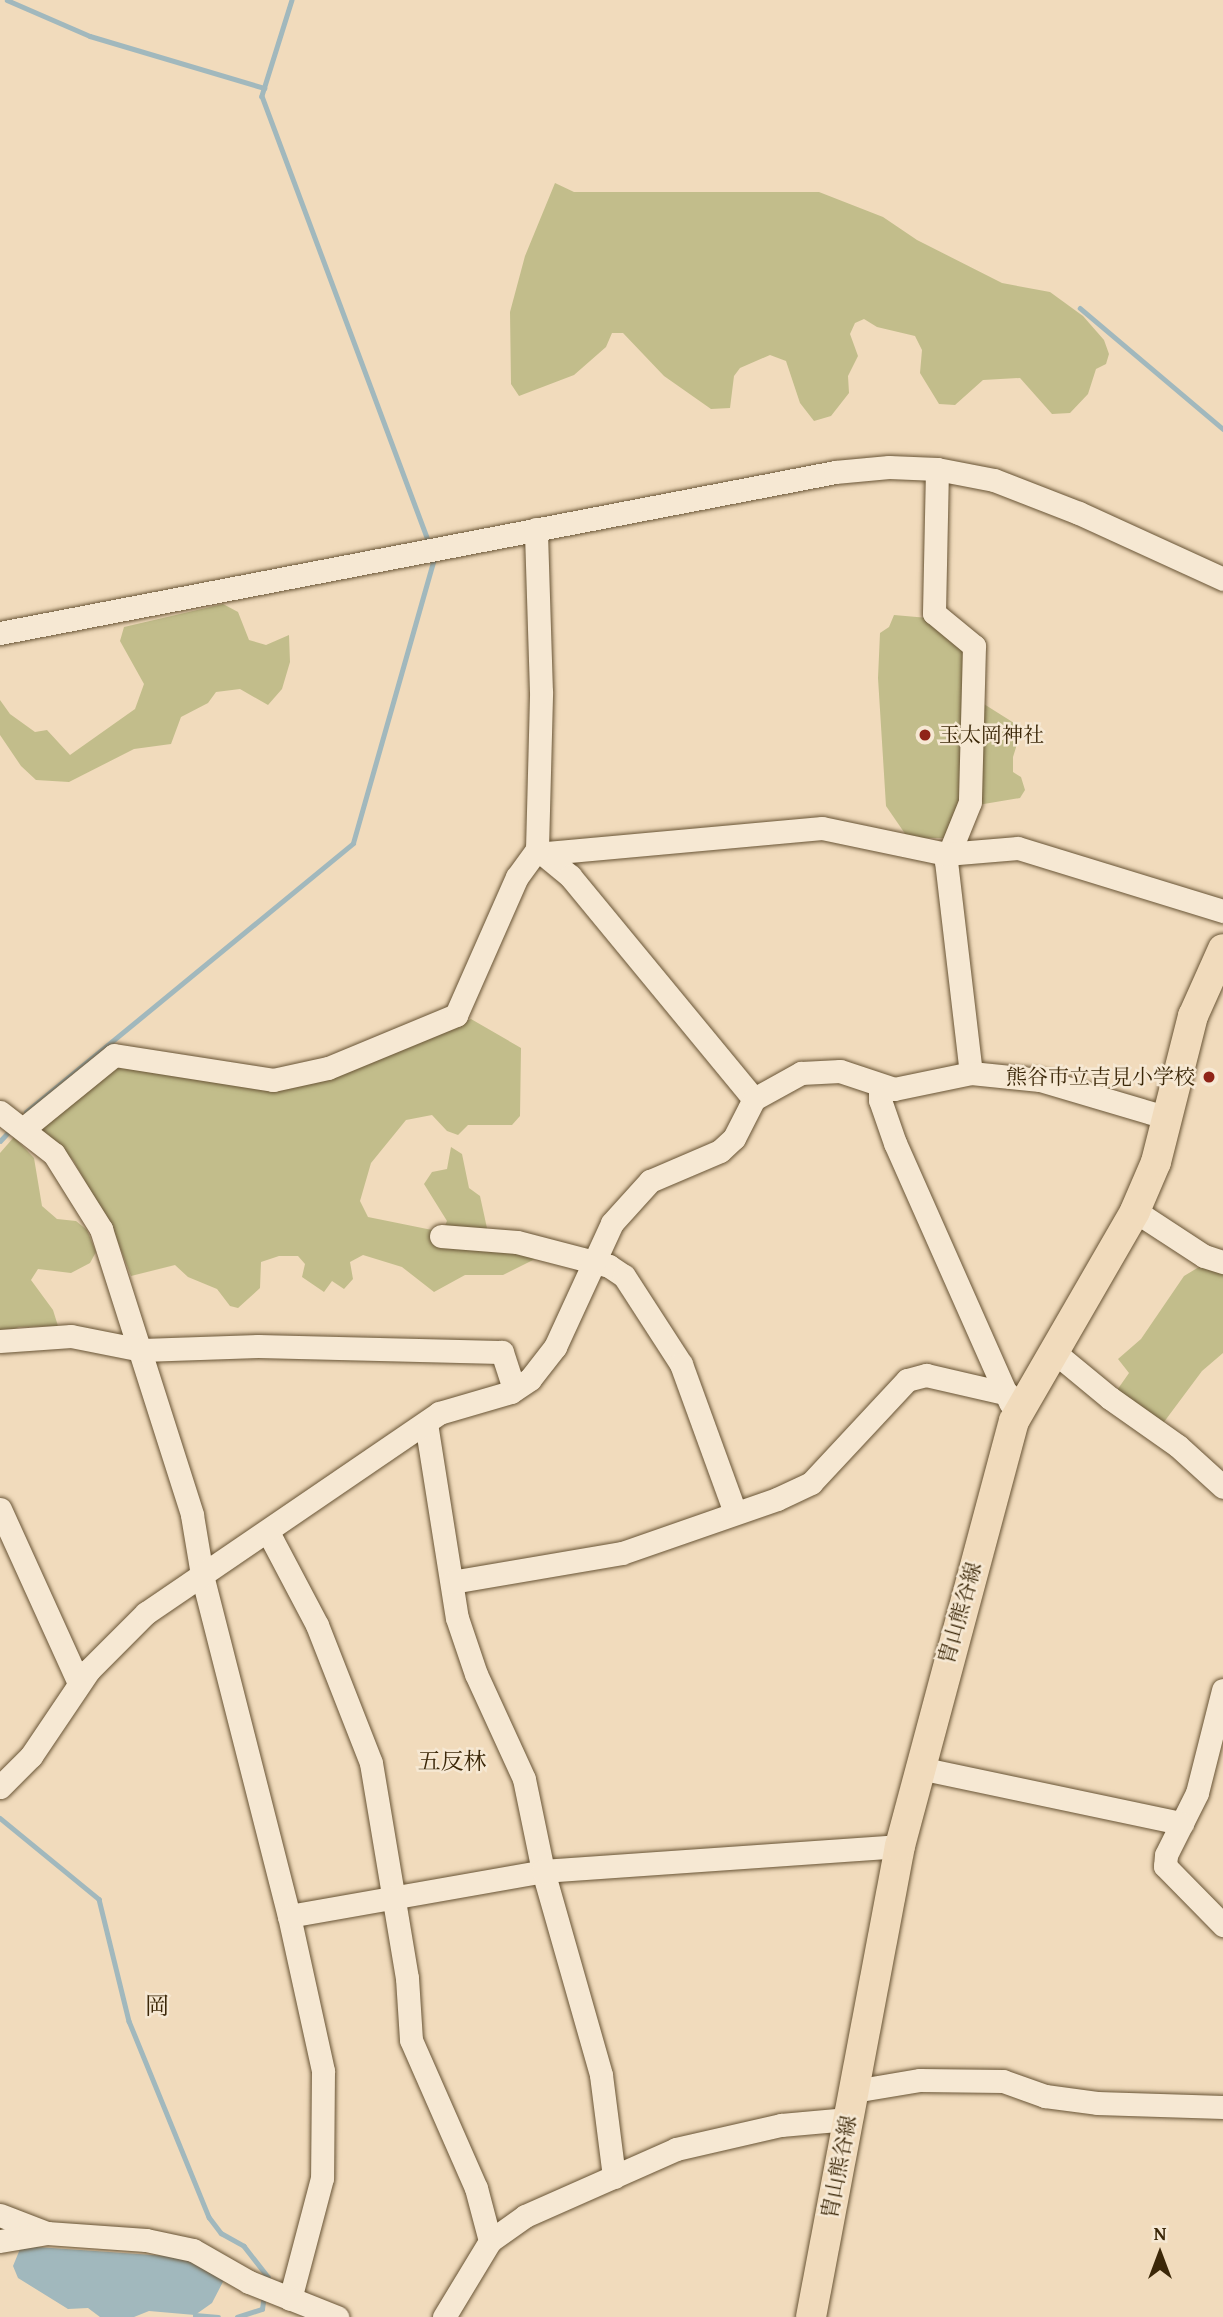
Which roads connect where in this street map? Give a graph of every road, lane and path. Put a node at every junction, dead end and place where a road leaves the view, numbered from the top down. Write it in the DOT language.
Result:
graph roads {
  1 [pos="937,469"];
  2 [pos="536,529"];
  3 [pos="1223,579"];
  4 [pos="0,633"];
  5 [pos="542,851"];
  6 [pos="946,854"];
  7 [pos="1223,911"];
  8 [pos="1223,949"];
  9 [pos="971,1073"];
  10 [pos="880,1087"];
  11 [pos="754,1099"];
  12 [pos="0,1112"];
  13 [pos="1168,1118"];
  14 [pos="23,1129"];
  15 [pos="1135,1211"];
  16 [pos="441,1236"];
  17 [pos="594,1262"];
  18 [pos="1223,1262"];
  19 [pos="0,1341"];
  20 [pos="142,1350"];
  21 [pos="1053,1351"];
  22 [pos="514,1390"];
  23 [pos="1011,1408"];
  24 [pos="426,1423"];
  25 [pos="1223,1487"];
  26 [pos="0,1510"];
  27 [pos="734,1510"];
  28 [pos="268,1532"];
  29 [pos="202,1575"];
  30 [pos="452,1581"];
  31 [pos="79,1683"];
  32 [pos="1223,1690"];
  33 [pos="920,1768"];
  34 [pos="0,1787"];
  35 [pos="1182,1822"];
  36 [pos="900,1846"];
  37 [pos="543,1871"];
  38 [pos="391,1897"];
  39 [pos="289,1916"];
  40 [pos="1220,1917"];
  41 [pos="851,2105"];
  42 [pos="1223,2107"];
  43 [pos="614,2178"];
  44 [pos="0,2214"];
  45 [pos="47,2233"];
  46 [pos="0,2241"];
  47 [pos="490,2241"];
  48 [pos="290,2299"];
  49 [pos="337,2317"];
  50 [pos="444,2317"];
  51 [pos="811,2317"];
  1 -- 2 [label="street"];
  1 -- 3 [label="street"];
  1 -- 6 [label="street"];
  2 -- 4 [label="street"];
  2 -- 5 [label="street"];
  5 -- 6 [label="street"];
  5 -- 11 [label="street"];
  5 -- 14 [label="street"];
  6 -- 7 [label="street"];
  6 -- 9 [label="street"];
  8 -- 13 [label="main road, 胄山熊谷線"];
  9 -- 10 [label="street"];
  9 -- 13 [label="street"];
  10 -- 11 [label="street"];
  10 -- 23 [label="street"];
  11 -- 17 [label="street"];
  12 -- 14 [label="street"];
  13 -- 15 [label="main road, 胄山熊谷線"];
  14 -- 20 [label="street"];
  15 -- 18 [label="street"];
  15 -- 21 [label="main road, 胄山熊谷線"];
  16 -- 17 [label="street"];
  17 -- 22 [label="street"];
  17 -- 27 [label="street"];
  19 -- 20 [label="street"];
  20 -- 22 [label="street"];
  20 -- 29 [label="street"];
  21 -- 23 [label="main road, 胄山熊谷線"];
  21 -- 25 [label="street"];
  22 -- 24 [label="street"];
  23 -- 27 [label="street"];
  23 -- 33 [label="main road, 胄山熊谷線"];
  24 -- 28 [label="street"];
  24 -- 30 [label="street"];
  26 -- 31 [label="street"];
  27 -- 30 [label="street"];
  28 -- 29 [label="street"];
  28 -- 38 [label="street"];
  29 -- 31 [label="street"];
  29 -- 39 [label="street"];
  30 -- 37 [label="street"];
  31 -- 34 [label="street"];
  32 -- 35 [label="street"];
  33 -- 35 [label="street"];
  33 -- 36 [label="main road, 胄山熊谷線"];
  35 -- 40 [label="street"];
  36 -- 37 [label="street"];
  36 -- 41 [label="main road, 胄山熊谷線"];
  37 -- 38 [label="street"];
  37 -- 43 [label="street"];
  38 -- 39 [label="street"];
  38 -- 47 [label="street"];
  39 -- 48 [label="street"];
  41 -- 42 [label="street"];
  41 -- 43 [label="street"];
  41 -- 51 [label="main road, 胄山熊谷線"];
  43 -- 47 [label="street"];
  44 -- 45 [label="street"];
  45 -- 46 [label="street"];
  45 -- 48 [label="street"];
  47 -- 50 [label="street"];
  48 -- 49 [label="street"];
}
